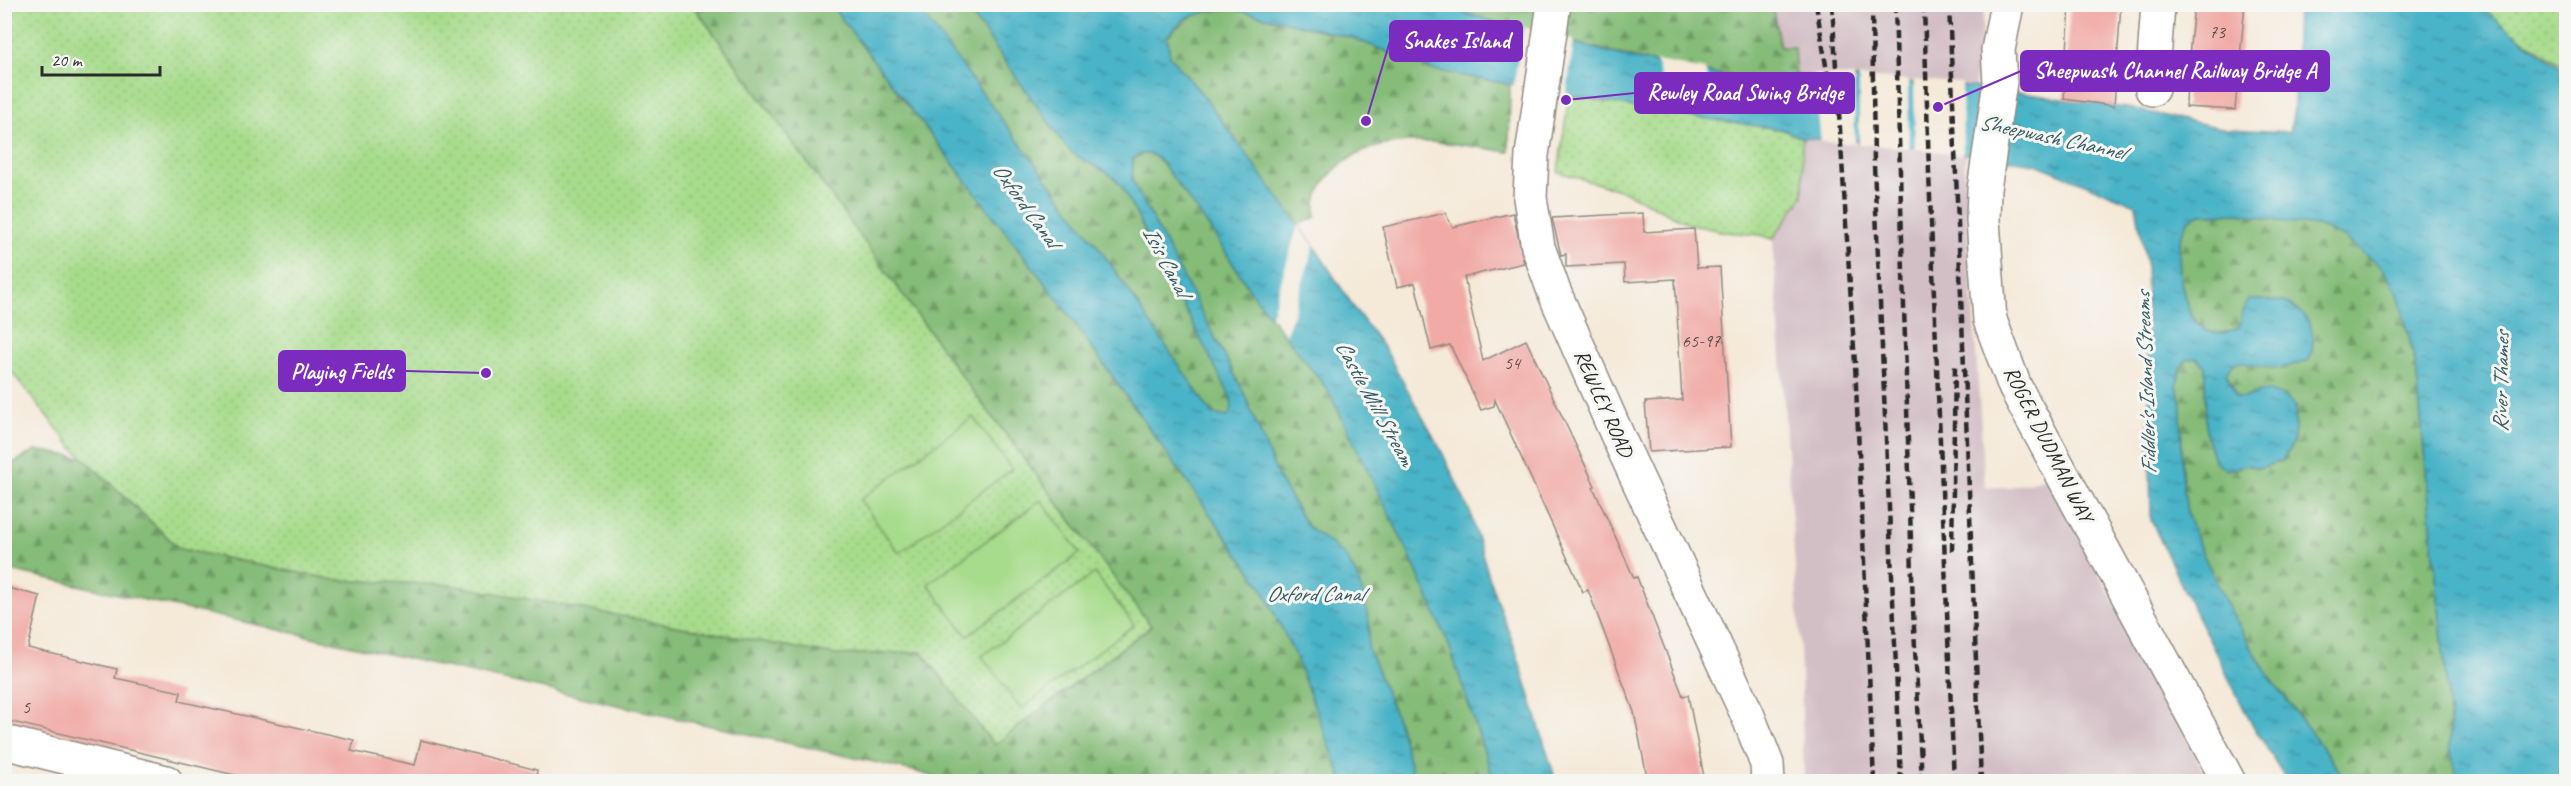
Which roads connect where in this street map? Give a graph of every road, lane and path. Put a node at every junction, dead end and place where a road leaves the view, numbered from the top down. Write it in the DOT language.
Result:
graph roads {
  1 [pos="1554,4"];
  2 [pos="2007,4"];
  3 [pos="2158,4"];
  4 [pos="2152,89"];
  5 [pos="4,742"];
  6 [pos="166,782"];
  7 [pos="1768,782"];
  8 [pos="2229,782"];
  1 -- 7 [label="street, REWLEY ROAD"];
  2 -- 8 [label="street, ROGER DUDMAN WAY"];
  3 -- 4 [label="street"];
  5 -- 6 [label="street"];
}
